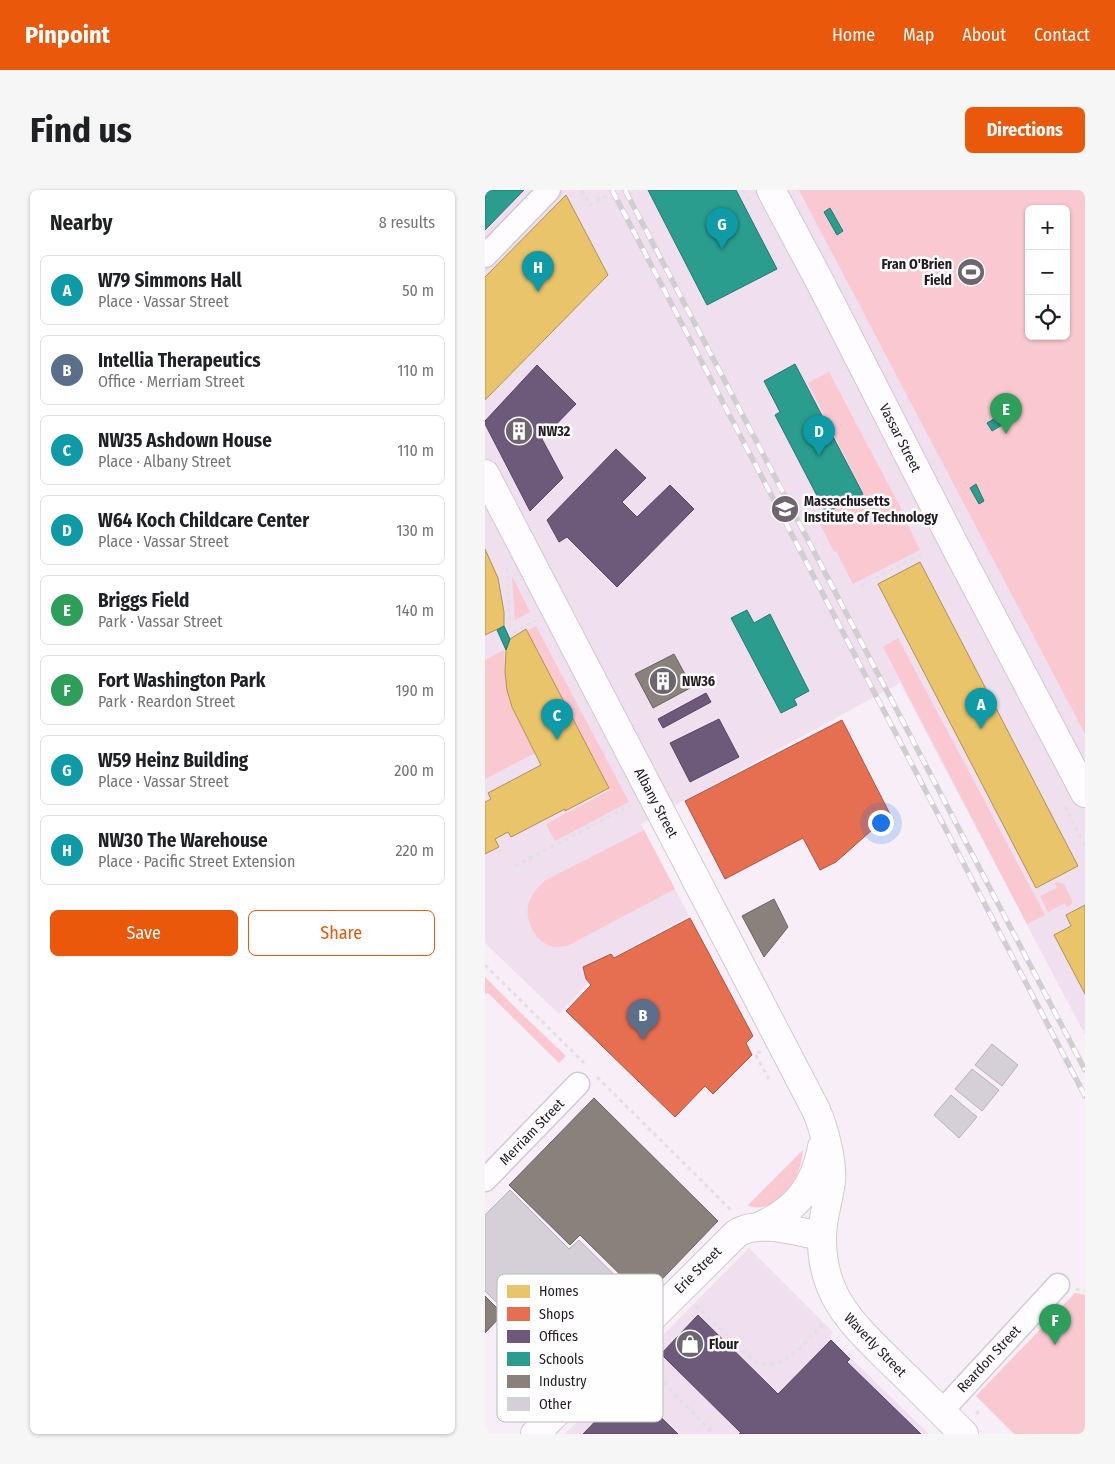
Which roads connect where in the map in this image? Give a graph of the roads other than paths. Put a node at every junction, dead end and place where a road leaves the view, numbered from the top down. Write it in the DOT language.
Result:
graph roads {
  1 [pos="549,190"];
  2 [pos="771,190"];
  3 [pos="485,256"];
  4 [pos="485,474"];
  5 [pos="1085,793"];
  6 [pos="578,1084"];
  7 [pos="823,1133"];
  8 [pos="485,1180"];
  9 [pos="753,1227"];
  10 [pos="822,1236"];
  11 [pos="1057,1285"];
  12 [pos="663,1306"];
  13 [pos="941,1412"];
  14 [pos="547,1422"];
  15 [pos="535,1434"];
  16 [pos="964,1434"];
  1 -- 3 [label="street"];
  2 -- 5 [label="main road, Vassar Street"];
  4 -- 7 [label="main road, Albany Street"];
  6 -- 8 [label="street, Merriam Street"];
  7 -- 9 [label="main road, Albany Street"];
  7 -- 10 [label="main road, Albany Street"];
  9 -- 10 [label="main road"];
  9 -- 12 [label="main road, Erie Street"];
  10 -- 13 [label="main road, Waverly Street"];
  11 -- 13 [label="street, Reardon Street"];
  13 -- 16 [label="main road, Waverly Street"];
  14 -- 15 [label="main road, Erie Street"];
}
